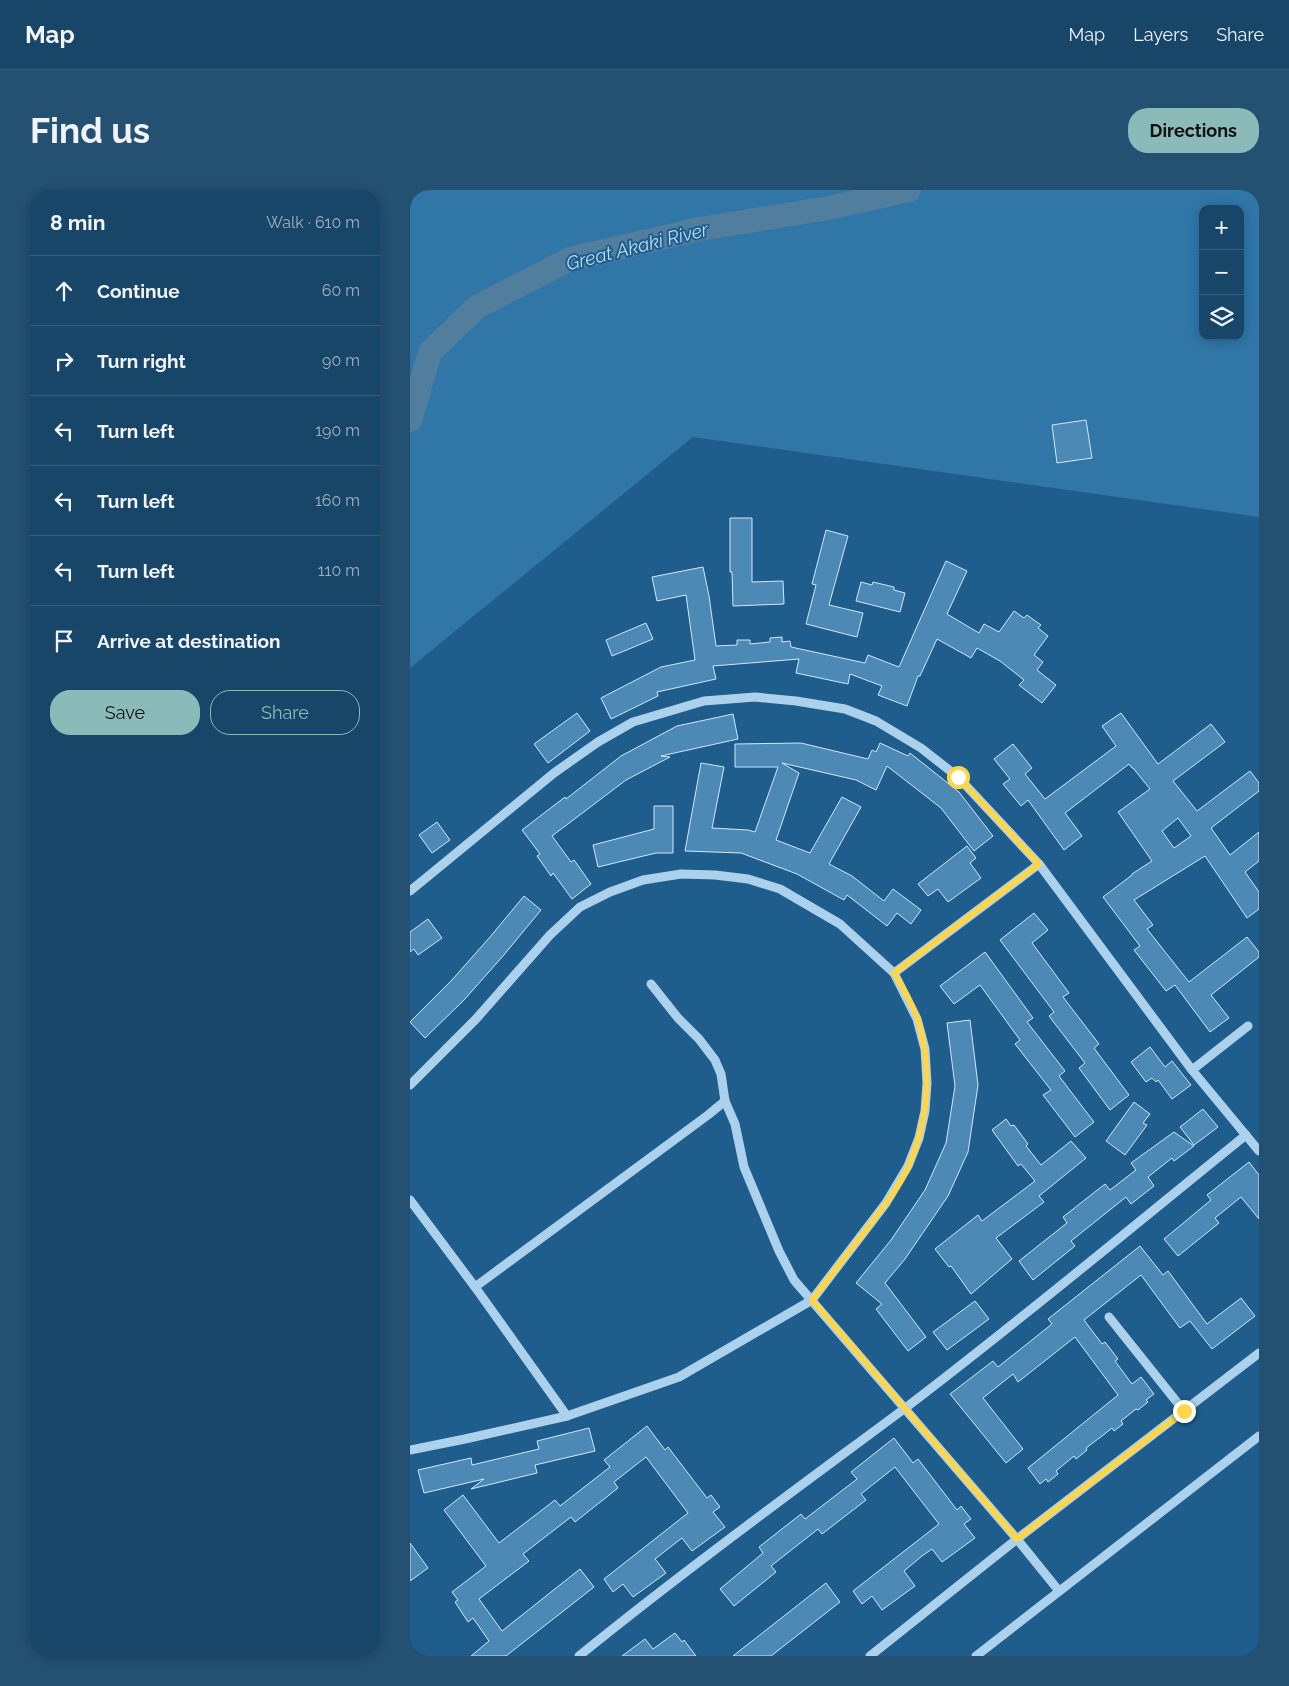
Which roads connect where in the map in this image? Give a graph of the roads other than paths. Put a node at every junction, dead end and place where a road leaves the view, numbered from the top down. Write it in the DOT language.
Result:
graph roads {
  1 [pos="1039,864"];
  2 [pos="410,891"];
  3 [pos="894,973"];
  4 [pos="651,984"];
  5 [pos="1248,1026"];
  6 [pos="1192,1070"];
  7 [pos="410,1086"];
  8 [pos="725,1100"];
  9 [pos="1246,1135"];
  10 [pos="1259,1151"];
  11 [pos="410,1200"];
  12 [pos="475,1287"];
  13 [pos="812,1300"];
  14 [pos="1109,1317"];
  15 [pos="1259,1353"];
  16 [pos="905,1408"];
  17 [pos="1184,1411"];
  18 [pos="567,1416"];
  19 [pos="1259,1436"];
  20 [pos="410,1450"];
  21 [pos="1017,1539"];
  22 [pos="1059,1591"];
  23 [pos="579,1656"];
  24 [pos="870,1656"];
  25 [pos="976,1656"];
  1 -- 2 [label="street"];
  1 -- 3 [label="street"];
  1 -- 6 [label="street"];
  3 -- 7 [label="street"];
  3 -- 13 [label="street"];
  4 -- 8 [label="street"];
  5 -- 6 [label="street"];
  6 -- 9 [label="street"];
  8 -- 12 [label="street"];
  8 -- 13 [label="street"];
  9 -- 10 [label="street"];
  9 -- 16 [label="street"];
  11 -- 12 [label="street"];
  12 -- 18 [label="street"];
  13 -- 16 [label="street"];
  13 -- 18 [label="street"];
  14 -- 17 [label="street"];
  15 -- 17 [label="street"];
  16 -- 21 [label="street"];
  16 -- 23 [label="street"];
  17 -- 21 [label="street"];
  18 -- 20 [label="street"];
  19 -- 22 [label="street"];
  21 -- 22 [label="street"];
  21 -- 24 [label="street"];
  22 -- 25 [label="street"];
}
